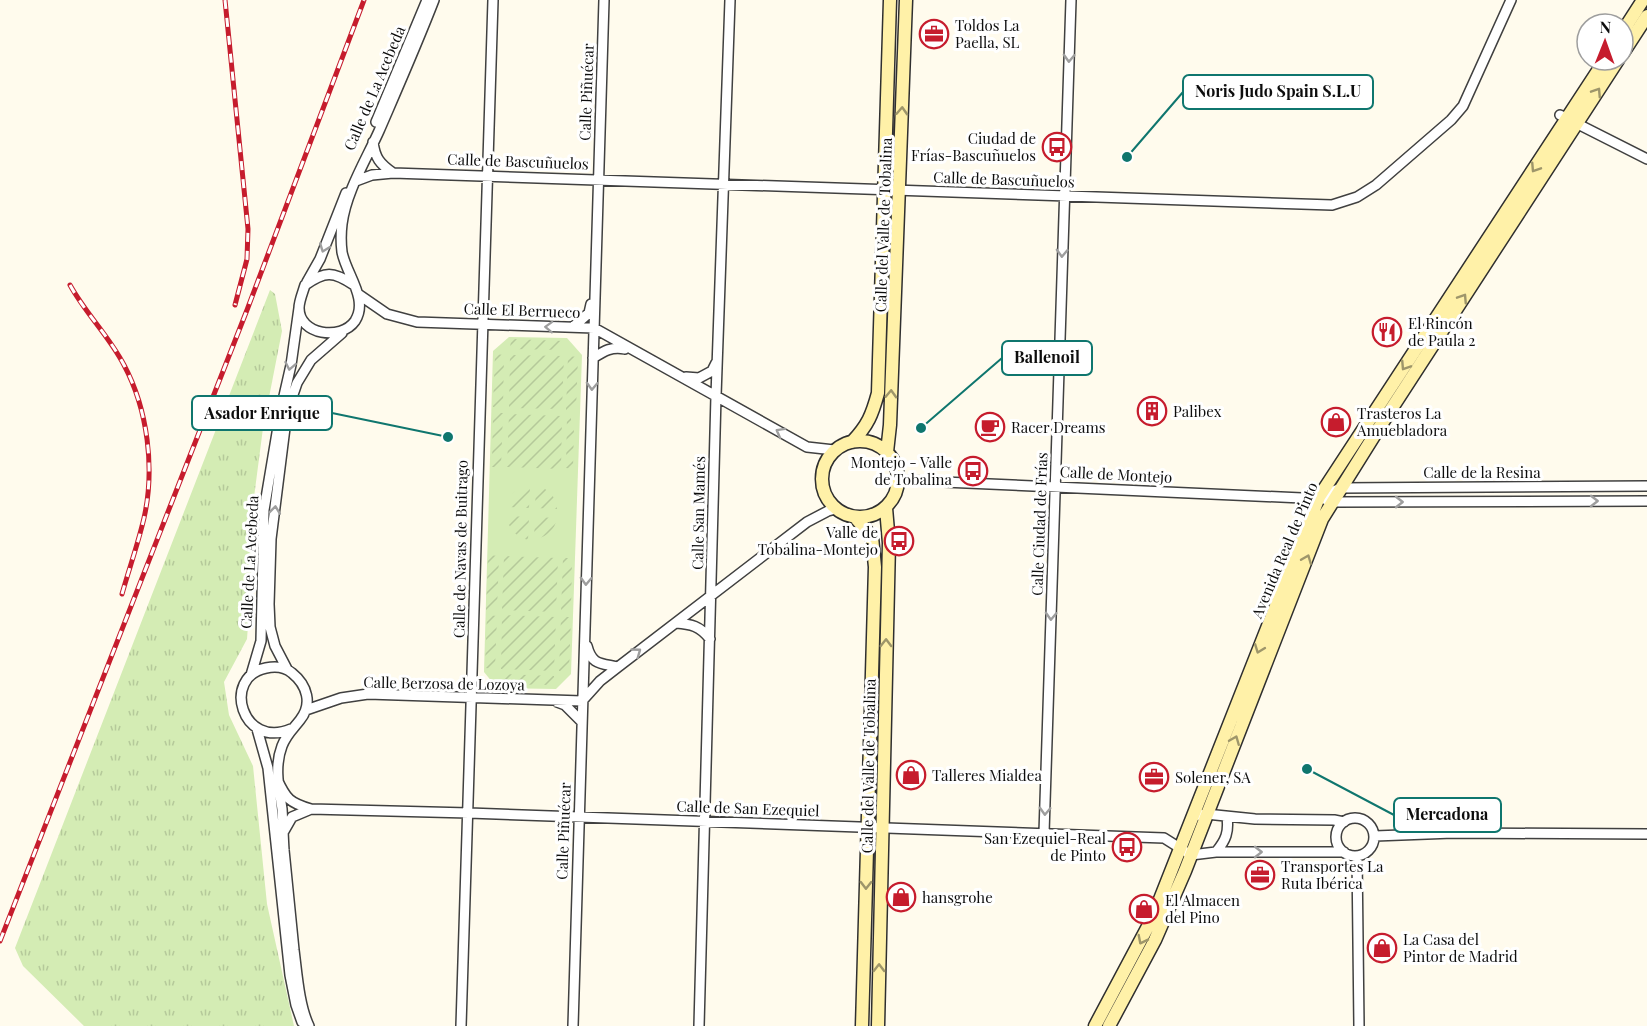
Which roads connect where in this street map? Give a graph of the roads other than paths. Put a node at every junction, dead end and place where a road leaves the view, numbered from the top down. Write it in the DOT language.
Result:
graph roads {
  1 [pos="427,0"];
  2 [pos="434,0"];
  3 [pos="493,0"];
  4 [pos="604,0"];
  5 [pos="730,0"];
  6 [pos="890,0"];
  7 [pos="906,0"];
  8 [pos="1071,0"];
  9 [pos="1511,0"];
  10 [pos="1647,16"];
  11 [pos="1635,34"];
  12 [pos="1597,72"];
  13 [pos="1608,72"];
  14 [pos="1568,119"];
  15 [pos="373,142"];
  16 [pos="1647,159"];
  17 [pos="393,172"];
  18 [pos="486,175"];
  19 [pos="599,179"];
  20 [pos="356,181"];
  21 [pos="724,184"];
  22 [pos="884,189"];
  23 [pos="899,191"];
  24 [pos="1064,196"];
  25 [pos="305,285"];
  26 [pos="356,290"];
  27 [pos="594,293"];
  28 [pos="299,308"];
  29 [pos="482,324"];
  30 [pos="573,327"];
  31 [pos="594,328"];
  32 [pos="344,330"];
  33 [pos="634,351"];
  34 [pos="593,358"];
  35 [pos="718,358"];
  36 [pos="680,376"];
  37 [pos="716,396"];
  38 [pos="852,442"];
  39 [pos="834,450"];
  40 [pos="887,452"];
  41 [pos="898,480"];
  42 [pos="1055,486"];
  43 [pos="1647,486"];
  44 [pos="1341,488"];
  45 [pos="1319,497"];
  46 [pos="1647,501"];
  47 [pos="1332,502"];
  48 [pos="886,508"];
  49 [pos="836,509"];
  50 [pos="855,517"];
  51 [pos="711,596"];
  52 [pos="676,623"];
  53 [pos="584,638"];
  54 [pos="710,639"];
  55 [pos="618,666"];
  56 [pos="287,669"];
  57 [pos="251,675"];
  58 [pos="471,698"];
  59 [pos="549,700"];
  60 [pos="582,700"];
  61 [pos="306,710"];
  62 [pos="581,722"];
  63 [pos="258,729"];
  64 [pos="291,729"];
  65 [pos="277,779"];
  66 [pos="311,809"];
  67 [pos="469,813"];
  68 [pos="1200,815"];
  69 [pos="579,817"];
  70 [pos="1227,817"];
  71 [pos="706,821"];
  72 [pos="1344,822"];
  73 [pos="867,826"];
  74 [pos="881,827"];
  75 [pos="284,832"];
  76 [pos="1044,833"];
  77 [pos="1647,834"];
  78 [pos="1375,836"];
  79 [pos="1186,851"];
  80 [pos="1216,852"];
  81 [pos="1344,852"];
  82 [pos="1357,856"];
  83 [pos="303,1026"];
  84 [pos="309,1026"];
  85 [pos="461,1026"];
  86 [pos="573,1026"];
  87 [pos="699,1026"];
  88 [pos="862,1026"];
  89 [pos="878,1026"];
  90 [pos="1095,1026"];
  91 [pos="1109,1026"];
  92 [pos="1359,1026"];
  1 -- 25 [label="street, Calle de La Acebeda, one-way"];
  2 -- 15 [label="street, Calle de La Acebeda"];
  3 -- 18 [label="street, Calle de Navas de Buitrago"];
  4 -- 19 [label="street, Calle Piñuécar"];
  5 -- 21 [label="street, Calle San Mamés"];
  6 -- 22 [label="main road, Calle del Valle de Tobalina"];
  23 -- 7 [label="main road, Calle del Valle de Tobalina, one-way"];
  8 -- 24 [label="street, Calle Ciudad de Frías, one-way"];
  9 -- 24 [label="street, Calle de Bascuñuelos"];
  10 -- 11 [label="main road"];
  12 -- 14 [label="main road, Avenida Real de Pinto"];
  14 -- 13 [label="main road, Avenida Real de Pinto, one-way"];
  14 -- 16 [label="street"];
  44 -- 14 [label="main road, Avenida Real de Pinto, one-way"];
  14 -- 45 [label="main road, Avenida Real de Pinto, one-way"];
  15 -- 17 [label="street"];
  15 -- 20 [label="street, Calle de La Acebeda"];
  17 -- 18 [label="street, Calle de Bascuñuelos"];
  17 -- 20 [label="street, Calle de Bascuñuelos"];
  18 -- 19 [label="street, Calle de Bascuñuelos"];
  18 -- 29 [label="street, Calle de Navas de Buitrago"];
  19 -- 21 [label="street, Calle de Bascuñuelos"];
  19 -- 27 [label="street, Calle Piñuécar"];
  20 -- 26 [label="street, Calle de La Acebeda"];
  21 -- 22 [label="street, Calle de Bascuñuelos"];
  21 -- 35 [label="street, Calle San Mamés"];
  22 -- 23 [label="street, Calle de Bascuñuelos"];
  22 -- 38 [label="main road, Calle del Valle de Tobalina"];
  23 -- 24 [label="street, Calle de Bascuñuelos"];
  40 -- 23 [label="main road, Calle del Valle de Tobalina, one-way"];
  24 -- 42 [label="street, Calle Ciudad de Frías, one-way"];
  25 -- 26 [label="street"];
  25 -- 28 [label="street"];
  26 -- 29 [label="street, Calle El Berrueco"];
  26 -- 32 [label="street"];
  27 -- 30 [label="street, Calle Piñuécar"];
  27 -- 31 [label="street, Calle Piñuécar"];
  28 -- 32 [label="street"];
  28 -- 57 [label="street, Calle de La Acebeda, one-way"];
  30 -- 29 [label="street, Calle El Berrueco, one-way"];
  29 -- 58 [label="street, Calle de Navas de Buitrago"];
  30 -- 31 [label="street, Calle El Berrueco"];
  31 -- 33 [label="street, Calle El Berrueco"];
  31 -- 34 [label="street, Calle Piñuécar"];
  56 -- 32 [label="street, Calle de La Acebeda, one-way"];
  33 -- 34 [label="street"];
  33 -- 36 [label="street, Calle El Berrueco"];
  34 -- 53 [label="street, Calle Piñuécar, one-way"];
  35 -- 36 [label="street"];
  35 -- 37 [label="street, Calle San Mamés"];
  36 -- 37 [label="street, Calle El Berrueco"];
  39 -- 37 [label="street, Calle El Berrueco, one-way"];
  37 -- 51 [label="street, Calle San Mamés"];
  38 -- 39 [label="main road"];
  38 -- 40 [label="main road"];
  39 -- 49 [label="main road"];
  40 -- 41 [label="main road"];
  41 -- 42 [label="street, Calle de Montejo"];
  41 -- 48 [label="main road"];
  42 -- 45 [label="street, Calle de Montejo"];
  42 -- 76 [label="street, Calle Ciudad de Frías, one-way"];
  43 -- 44 [label="street, Calle de la Resina"];
  44 -- 45 [label="street, Calle de la Resina"];
  44 -- 47 [label="main road, Avenida Real de Pinto"];
  45 -- 47 [label="street, Calle de Montejo"];
  45 -- 68 [label="main road, Avenida Real de Pinto, one-way"];
  47 -- 46 [label="street, Calle de la Resina, one-way"];
  68 -- 47 [label="main road, Avenida Real de Pinto, one-way"];
  48 -- 50 [label="main road"];
  74 -- 48 [label="main road, Calle del Valle de Tobalina, one-way"];
  49 -- 50 [label="main road"];
  49 -- 51 [label="street"];
  50 -- 73 [label="main road, Calle del Valle de Tobalina"];
  51 -- 52 [label="street"];
  51 -- 54 [label="street, Calle San Mamés"];
  52 -- 54 [label="street"];
  55 -- 52 [label="street, one-way"];
  53 -- 55 [label="street"];
  53 -- 60 [label="street, Calle Piñuécar"];
  54 -- 71 [label="street, Calle San Mamés"];
  55 -- 60 [label="street"];
  56 -- 57 [label="street"];
  56 -- 61 [label="street"];
  57 -- 63 [label="street"];
  58 -- 59 [label="street, Calle Berzosa de Lozoya"];
  58 -- 61 [label="street, Calle Berzosa de Lozoya"];
  58 -- 67 [label="street, Calle de Navas de Buitrago"];
  59 -- 60 [label="street, Calle Berzosa de Lozoya"];
  59 -- 62 [label="street, Calle Berzosa de Lozoya"];
  60 -- 62 [label="street, Calle Piñuécar"];
  61 -- 64 [label="street"];
  62 -- 69 [label="street, Calle Piñuécar"];
  63 -- 64 [label="street"];
  63 -- 83 [label="street"];
  64 -- 65 [label="street"];
  65 -- 66 [label="street, Calle de San Ezequiel"];
  65 -- 75 [label="street"];
  66 -- 67 [label="street, Calle de San Ezequiel"];
  66 -- 75 [label="street"];
  67 -- 69 [label="street, Calle de San Ezequiel"];
  67 -- 85 [label="street, Calle de Navas de Buitrago"];
  68 -- 70 [label="street"];
  68 -- 79 [label="main road, Avenida Real de Pinto"];
  69 -- 71 [label="street, Calle de San Ezequiel"];
  69 -- 86 [label="street, Calle Piñuécar"];
  70 -- 72 [label="street"];
  70 -- 80 [label="street"];
  71 -- 73 [label="street, Calle de San Ezequiel"];
  71 -- 87 [label="street, Calle San Mamés"];
  72 -- 78 [label="street"];
  72 -- 81 [label="street"];
  73 -- 74 [label="street, Calle de San Ezequiel"];
  73 -- 88 [label="main road, Calle del Valle de Tobalina, one-way"];
  74 -- 76 [label="street, Calle de San Ezequiel"];
  89 -- 74 [label="main road, Calle del Valle de Tobalina, one-way"];
  75 -- 84 [label="street"];
  76 -- 79 [label="street, Calle de San Ezequiel"];
  77 -- 78 [label="street"];
  78 -- 82 [label="street"];
  79 -- 80 [label="street"];
  79 -- 90 [label="main road, Avenida Real de Pinto, one-way"];
  79 -- 91 [label="main road, Avenida Real de Pinto"];
  80 -- 81 [label="street, one-way"];
  81 -- 82 [label="street"];
  82 -- 92 [label="street"];
}
